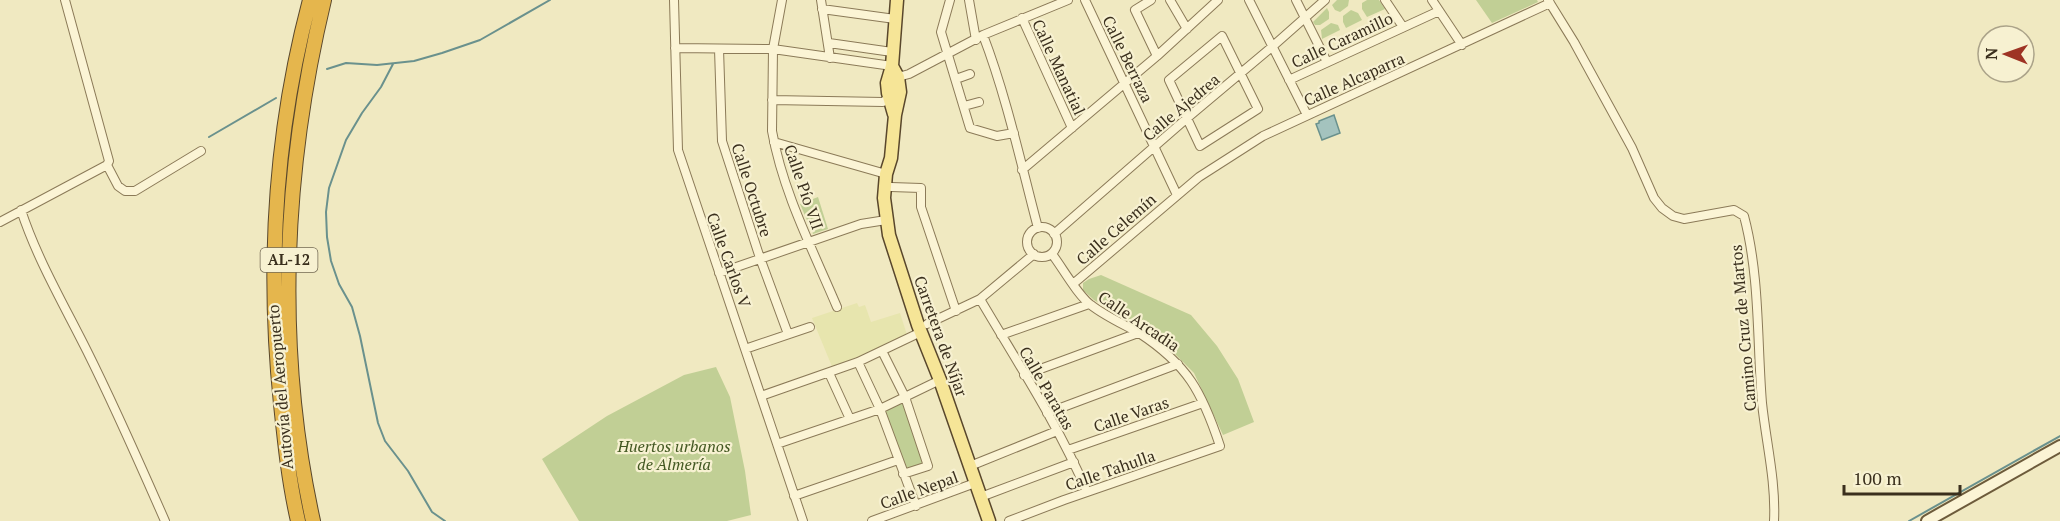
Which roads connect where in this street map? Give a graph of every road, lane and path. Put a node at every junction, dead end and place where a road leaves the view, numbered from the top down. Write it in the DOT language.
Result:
graph roads {
  1 [pos="310,0"];
  2 [pos="324,0"];
  3 [pos="674,0"];
  4 [pos="782,0"];
  5 [pos="821,0"];
  6 [pos="897,0"];
  7 [pos="950,0"];
  8 [pos="969,0"];
  9 [pos="1068,0"];
  10 [pos="1085,0"];
  11 [pos="1151,0"];
  12 [pos="1170,0"];
  13 [pos="1218,0"];
  14 [pos="1249,0"];
  15 [pos="1296,0"];
  16 [pos="1324,0"];
  17 [pos="1385,0"];
  18 [pos="1432,0"];
  19 [pos="68,1"];
  20 [pos="1549,2"];
  21 [pos="822,9"];
  22 [pos="1439,11"];
  23 [pos="1022,18"];
  24 [pos="1305,18"];
  25 [pos="895,19"];
  26 [pos="1403,27"];
  27 [pos="1187,29"];
  28 [pos="979,38"];
  29 [pos="829,43"];
  30 [pos="1462,45"];
  31 [pos="1273,46"];
  32 [pos="675,48"];
  33 [pos="719,49"];
  34 [pos="773,49"];
  35 [pos="892,52"];
  36 [pos="948,54"];
  37 [pos="1157,56"];
  38 [pos="830,58"];
  39 [pos="1327,62"];
  40 [pos="1241,73"];
  41 [pos="894,74"];
  42 [pos="970,74"];
  43 [pos="956,78"];
  44 [pos="1289,80"];
  45 [pos="1125,83"];
  46 [pos="893,98"];
  47 [pos="772,100"];
  48 [pos="979,102"];
  49 [pos="964,106"];
  50 [pos="1307,115"];
  51 [pos="1186,119"];
  52 [pos="1072,128"];
  53 [pos="1014,133"];
  54 [pos="774,142"];
  55 [pos="1155,146"];
  56 [pos="201,151"];
  57 [pos="891,158"];
  58 [pos="106,165"];
  59 [pos="1022,170"];
  60 [pos="886,174"];
  61 [pos="891,187"];
  62 [pos="1177,195"];
  63 [pos="21,210"];
  64 [pos="886,220"];
  65 [pos="0,222"];
  66 [pos="1038,228"];
  67 [pos="1054,234"];
  68 [pos="809,241"];
  69 [pos="1034,254"];
  70 [pos="1052,254"];
  71 [pos="760,258"];
  72 [pos="719,273"];
  73 [pos="1073,284"];
  74 [pos="980,299"];
  75 [pos="1089,304"];
  76 [pos="837,307"];
  77 [pos="956,311"];
  78 [pos="810,327"];
  79 [pos="924,328"];
  80 [pos="1138,333"];
  81 [pos="788,334"];
  82 [pos="1001,335"];
  83 [pos="745,349"];
  84 [pos="882,351"];
  85 [pos="858,362"];
  86 [pos="1178,364"];
  87 [pos="829,373"];
  88 [pos="1024,375"];
  89 [pos="940,380"];
  90 [pos="760,396"];
  91 [pos="904,397"];
  92 [pos="1203,403"];
  93 [pos="880,409"];
  94 [pos="1047,414"];
  95 [pos="850,419"];
  96 [pos="1058,431"];
  97 [pos="777,444"];
  98 [pos="1220,446"];
  99 [pos="2060,446"];
  100 [pos="1068,450"];
  101 [pos="898,460"];
  102 [pos="1074,462"];
  103 [pos="975,464"];
  104 [pos="903,474"];
  105 [pos="975,483"];
  106 [pos="1087,492"];
  107 [pos="986,495"];
  108 [pos="794,496"];
  109 [pos="916,506"];
  110 [pos="886,519"];
  111 [pos="165,521"];
  112 [pos="298,521"];
  113 [pos="313,521"];
  114 [pos="803,521"];
  115 [pos="872,521"];
  116 [pos="990,521"];
  117 [pos="1009,521"];
  118 [pos="1774,521"];
  119 [pos="1927,521"];
  1 -- 112 [label="highway, Autovía del Aeropuerto / AL-12"];
  2 -- 113 [label="highway, Autovía del Aeropuerto / AL-12"];
  3 -- 32 [label="street, Calle Carlos V"];
  4 -- 34 [label="street, Calle Pío VII"];
  5 -- 21 [label="street"];
  6 -- 25 [label="main road"];
  7 -- 36 [label="street"];
  8 -- 28 [label="street"];
  9 -- 23 [label="street"];
  10 -- 45 [label="street, Calle Berraza"];
  11 -- 37 [label="street"];
  12 -- 27 [label="street"];
  13 -- 27 [label="street"];
  14 -- 31 [label="street"];
  15 -- 24 [label="street"];
  16 -- 24 [label="street, Calle Ajedrea"];
  17 -- 26 [label="street"];
  18 -- 22 [label="street"];
  19 -- 58 [label="street"];
  20 -- 30 [label="street, Calle Alcaparra"];
  20 -- 118 [label="street, Camino Cruz de Martos"];
  21 -- 25 [label="street"];
  21 -- 29 [label="street"];
  22 -- 26 [label="street, Calle Caramillo"];
  22 -- 30 [label="street"];
  23 -- 28 [label="street"];
  23 -- 52 [label="street, Calle Manatial"];
  24 -- 31 [label="street, Calle Ajedrea"];
  24 -- 39 [label="street"];
  25 -- 35 [label="main road"];
  26 -- 39 [label="street, Calle Caramillo"];
  27 -- 37 [label="street"];
  28 -- 36 [label="street"];
  28 -- 53 [label="street"];
  29 -- 35 [label="street"];
  29 -- 38 [label="street"];
  30 -- 50 [label="street, Calle Alcaparra"];
  31 -- 40 [label="street, Calle Ajedrea"];
  31 -- 44 [label="street"];
  32 -- 33 [label="street"];
  32 -- 72 [label="street, Calle Carlos V"];
  33 -- 34 [label="street"];
  33 -- 71 [label="street, Calle Octubre"];
  34 -- 38 [label="street"];
  34 -- 47 [label="street, Calle Pío VII"];
  35 -- 41 [label="main road"];
  36 -- 41 [label="street"];
  36 -- 43 [label="street"];
  37 -- 45 [label="street"];
  38 -- 41 [label="street"];
  39 -- 44 [label="street, Calle Caramillo"];
  40 -- 51 [label="street, Calle Ajedrea"];
  40 -- 51 [label="street"];
  40 -- 51 [label="street"];
  41 -- 46 [label="main road, Carretera de Níjar"];
  42 -- 43 [label="street"];
  43 -- 49 [label="street"];
  44 -- 50 [label="street"];
  45 -- 52 [label="street"];
  45 -- 55 [label="street, Calle Berraza"];
  46 -- 47 [label="street"];
  46 -- 57 [label="main road, Carretera de Níjar"];
  47 -- 54 [label="street, Calle Pío VII"];
  48 -- 49 [label="street"];
  49 -- 53 [label="street"];
  50 -- 62 [label="street, Calle Alcaparra"];
  51 -- 55 [label="street, Calle Ajedrea"];
  52 -- 59 [label="street"];
  53 -- 59 [label="street"];
  54 -- 60 [label="street"];
  54 -- 68 [label="street, Calle Pío VII"];
  55 -- 62 [label="street, Calle Berraza"];
  55 -- 67 [label="street, Calle Ajedrea"];
  56 -- 58 [label="street"];
  57 -- 60 [label="main road, Carretera de Níjar"];
  57 -- 61 [label="main road, Carretera de Níjar"];
  58 -- 63 [label="street"];
  59 -- 66 [label="street"];
  60 -- 64 [label="main road, Carretera de Níjar"];
  61 -- 77 [label="street"];
  61 -- 79 [label="main road, Carretera de Níjar"];
  62 -- 73 [label="street, Calle Celemín"];
  63 -- 65 [label="street"];
  63 -- 111 [label="street"];
  64 -- 68 [label="street"];
  64 -- 79 [label="main road, Carretera de Níjar"];
  66 -- 67 [label="street"];
  66 -- 69 [label="street"];
  67 -- 70 [label="street"];
  68 -- 71 [label="street"];
  68 -- 76 [label="street, Calle Pío VII"];
  69 -- 70 [label="street"];
  69 -- 74 [label="street"];
  70 -- 73 [label="street, Calle Arcadia"];
  71 -- 72 [label="street"];
  71 -- 81 [label="street, Calle Octubre"];
  72 -- 83 [label="street, Calle Carlos V"];
  73 -- 75 [label="street, Calle Arcadia"];
  74 -- 77 [label="street"];
  74 -- 82 [label="street, Calle Paratas"];
  75 -- 80 [label="street, Calle Arcadia"];
  75 -- 82 [label="street"];
  77 -- 79 [label="street"];
  78 -- 81 [label="street"];
  79 -- 84 [label="street"];
  79 -- 89 [label="main road, Carretera de Níjar"];
  79 -- 103 [label="main road, Carretera de Níjar"];
  80 -- 86 [label="street, Calle Arcadia"];
  80 -- 88 [label="street"];
  81 -- 83 [label="street"];
  82 -- 88 [label="street, Calle Paratas"];
  83 -- 90 [label="street, Calle Carlos V"];
  84 -- 85 [label="street"];
  84 -- 91 [label="street"];
  85 -- 87 [label="street"];
  85 -- 93 [label="street"];
  86 -- 92 [label="street, Calle Arcadia"];
  86 -- 94 [label="street"];
  87 -- 90 [label="street"];
  87 -- 95 [label="street"];
  88 -- 94 [label="street, Calle Paratas"];
  89 -- 91 [label="street"];
  89 -- 105 [label="main road, Carretera de Níjar"];
  90 -- 97 [label="street, Calle Carlos V"];
  91 -- 93 [label="street"];
  91 -- 104 [label="street"];
  92 -- 98 [label="street, Calle Arcadia"];
  92 -- 100 [label="street, Calle Varas"];
  93 -- 95 [label="street"];
  93 -- 101 [label="street"];
  94 -- 96 [label="street, Calle Paratas"];
  95 -- 97 [label="street"];
  96 -- 100 [label="street, Calle Paratas"];
  96 -- 103 [label="street"];
  97 -- 108 [label="street, Calle Carlos V"];
  98 -- 106 [label="street, Calle Tahulla"];
  99 -- 119 [label="main road"];
  100 -- 102 [label="street, Calle Paratas"];
  101 -- 104 [label="street"];
  101 -- 108 [label="street"];
  102 -- 106 [label="street, Calle Paratas"];
  102 -- 107 [label="street"];
  103 -- 107 [label="main road, Carretera de Níjar"];
  104 -- 109 [label="street"];
  105 -- 109 [label="street, Calle Nepal"];
  105 -- 116 [label="main road, Carretera de Níjar"];
  106 -- 117 [label="street, Calle Tahulla"];
  107 -- 116 [label="main road, Carretera de Níjar"];
  108 -- 114 [label="street, Calle Carlos V"];
  109 -- 110 [label="street, Calle Nepal"];
  110 -- 115 [label="street, Calle Nepal"];
}
